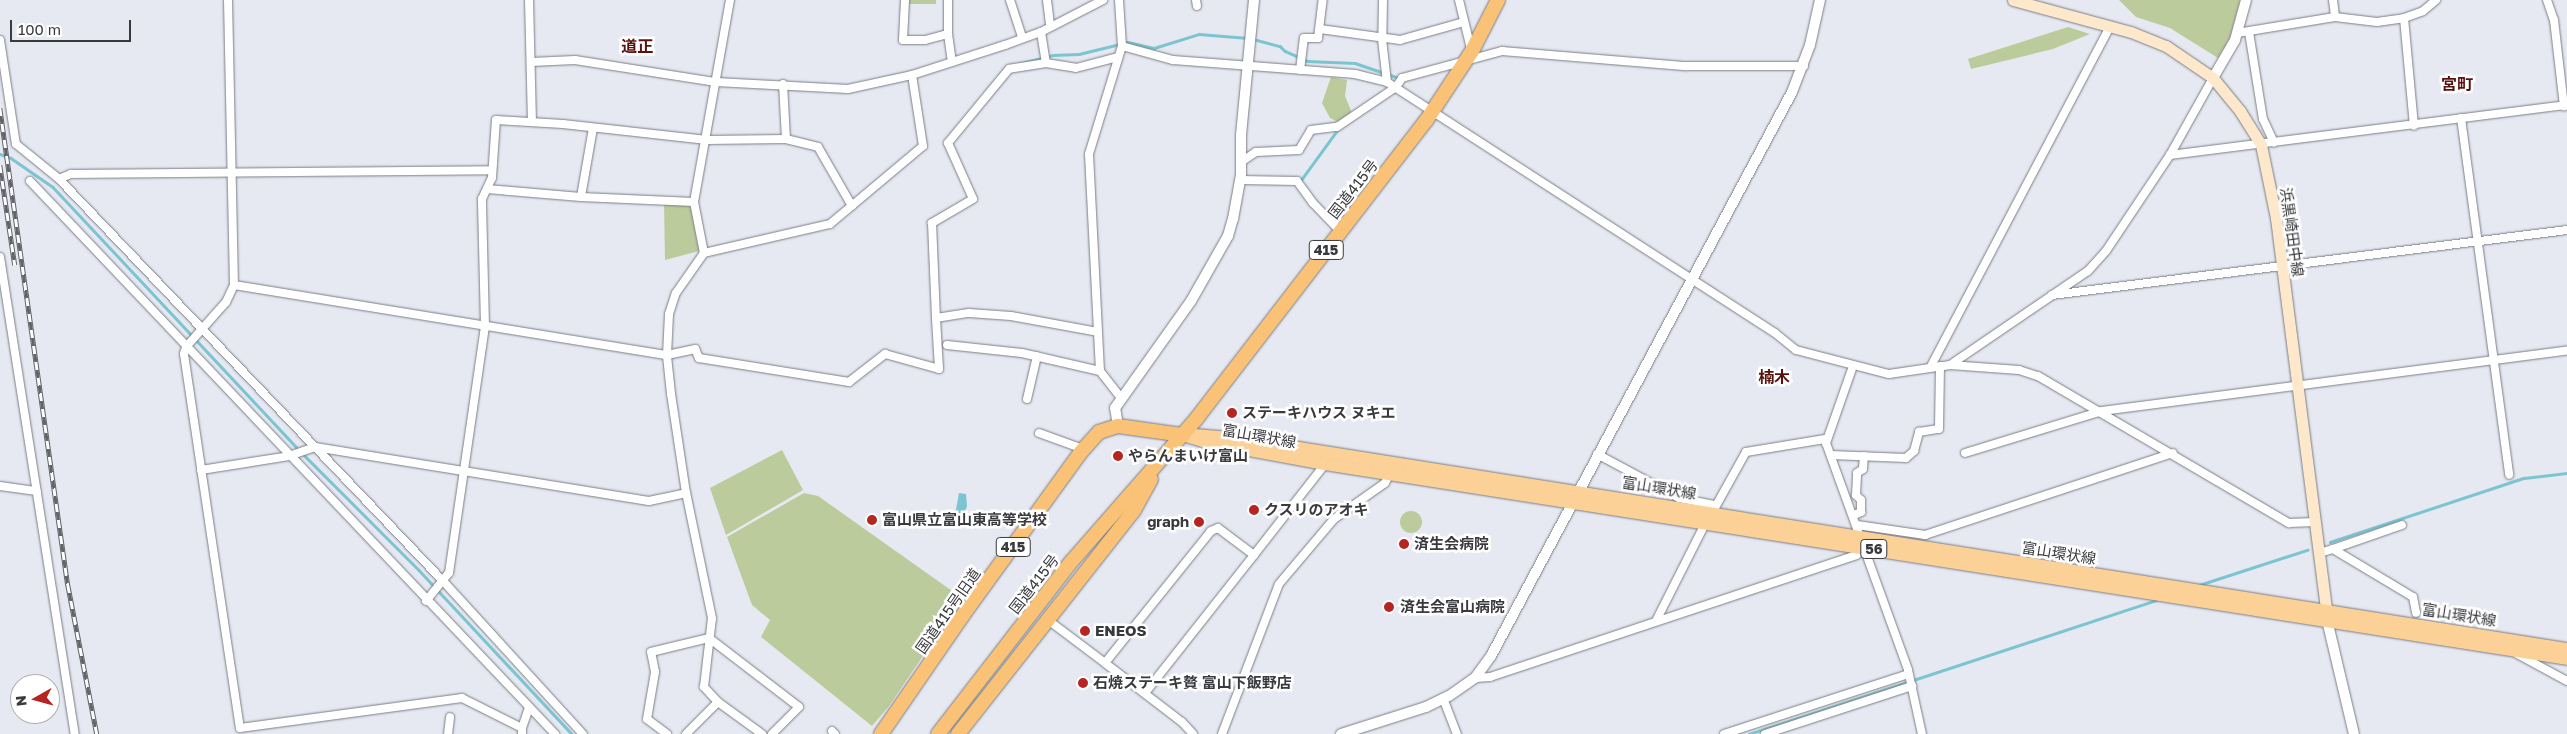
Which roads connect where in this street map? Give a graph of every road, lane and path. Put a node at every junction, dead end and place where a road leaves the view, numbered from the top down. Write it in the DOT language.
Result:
graph roads {
  1 [pos="228,0"];
  2 [pos="529,0"];
  3 [pos="730,0"];
  4 [pos="905,0"];
  5 [pos="948,0"];
  6 [pos="1010,0"];
  7 [pos="1047,0"];
  8 [pos="1103,0"];
  9 [pos="1119,0"];
  10 [pos="1254,0"];
  11 [pos="1323,0"];
  12 [pos="1383,0"];
  13 [pos="1459,0"];
  14 [pos="1498,0"];
  15 [pos="1820,0"];
  16 [pos="2013,0"];
  17 [pos="2246,0"];
  18 [pos="2333,0"];
  19 [pos="2436,0"];
  20 [pos="2547,0"];
  21 [pos="2335,17"];
  22 [pos="2404,18"];
  23 [pos="1464,22"];
  24 [pos="1050,26"];
  25 [pos="2110,26"];
  26 [pos="1320,29"];
  27 [pos="1041,32"];
  28 [pos="2249,32"];
  29 [pos="2237,33"];
  30 [pos="948,34"];
  31 [pos="1022,38"];
  32 [pos="1382,39"];
  33 [pos="0,40"];
  34 [pos="1122,46"];
  35 [pos="1468,56"];
  36 [pos="1118,57"];
  37 [pos="530,62"];
  38 [pos="952,62"];
  39 [pos="1046,63"];
  40 [pos="1248,66"];
  41 [pos="1804,66"];
  42 [pos="1300,70"];
  43 [pos="912,75"];
  44 [pos="2213,78"];
  45 [pos="716,82"];
  46 [pos="1387,82"];
  47 [pos="783,84"];
  48 [pos="1396,87"];
  49 [pos="2565,106"];
  50 [pos="1433,110"];
  51 [pos="2461,118"];
  52 [pos="532,121"];
  53 [pos="2414,126"];
  54 [pos="593,128"];
  55 [pos="786,139"];
  56 [pos="707,140"];
  57 [pos="2274,143"];
  58 [pos="2261,145"];
  59 [pos="2170,155"];
  60 [pos="1241,162"];
  61 [pos="492,170"];
  62 [pos="231,172"];
  63 [pos="59,179"];
  64 [pos="1241,180"];
  65 [pos="30,181"];
  66 [pos="486,189"];
  67 [pos="581,197"];
  68 [pos="694,202"];
  69 [pos="852,206"];
  70 [pos="2567,230"];
  71 [pos="1341,232"];
  72 [pos="2478,241"];
  73 [pos="704,253"];
  74 [pos="0,257"];
  75 [pos="2282,266"];
  76 [pos="1692,280"];
  77 [pos="234,285"];
  78 [pos="2052,295"];
  79 [pos="936,318"];
  80 [pos="485,326"];
  81 [pos="204,331"];
  82 [pos="1098,332"];
  83 [pos="947,345"];
  84 [pos="186,347"];
  85 [pos="2567,351"];
  86 [pos="667,355"];
  87 [pos="1037,356"];
  88 [pos="2496,360"];
  89 [pos="1950,365"];
  90 [pos="1853,366"];
  91 [pos="1931,366"];
  92 [pos="1940,366"];
  93 [pos="1100,371"];
  94 [pos="2297,385"];
  95 [pos="1121,398"];
  96 [pos="1028,399"];
  97 [pos="2102,411"];
  98 [pos="1118,426"];
  99 [pos="1039,433"];
  100 [pos="1183,435"];
  101 [pos="1825,439"];
  102 [pos="315,447"];
  103 [pos="1084,449"];
  104 [pos="2173,453"];
  105 [pos="1597,454"];
  106 [pos="1965,454"];
  107 [pos="1831,455"];
  108 [pos="289,456"];
  109 [pos="1864,456"];
  110 [pos="1162,459"];
  111 [pos="1325,464"];
  112 [pos="464,469"];
  113 [pos="1391,469"];
  114 [pos="202,470"];
  115 [pos="2509,476"];
  116 [pos="0,486"];
  117 [pos="37,491"];
  118 [pos="686,494"];
  119 [pos="1574,498"];
  120 [pos="1711,514"];
  121 [pos="1854,515"];
  122 [pos="2315,522"];
  123 [pos="1857,525"];
  124 [pos="2402,525"];
  125 [pos="1864,543"];
  126 [pos="2333,549"];
  127 [pos="2319,553"];
  128 [pos="1254,555"];
  129 [pos="444,582"];
  130 [pos="426,601"];
  131 [pos="2416,613"];
  132 [pos="2326,616"];
  133 [pos="1048,620"];
  134 [pos="1656,621"];
  135 [pos="709,638"];
  136 [pos="2567,649"];
  137 [pos="2509,650"];
  138 [pos="2567,659"];
  139 [pos="1105,662"];
  140 [pos="1909,674"];
  141 [pos="1475,678"];
  142 [pos="2567,681"];
  143 [pos="1912,686"];
  144 [pos="1146,693"];
  145 [pos="1443,698"];
  146 [pos="718,702"];
  147 [pos="529,708"];
  148 [pos="450,717"];
  149 [pos="522,731"];
  150 [pos="75,734"];
  151 [pos="448,734"];
  152 [pos="555,734"];
  153 [pos="583,734"];
  154 [pos="667,734"];
  155 [pos="686,734"];
  156 [pos="762,734"];
  157 [pos="772,734"];
  158 [pos="881,734"];
  159 [pos="938,734"];
  160 [pos="958,734"];
  161 [pos="1193,734"];
  162 [pos="1222,734"];
  163 [pos="1341,734"];
  164 [pos="1457,734"];
  165 [pos="1724,734"];
  166 [pos="1765,734"];
  167 [pos="1922,734"];
  168 [pos="2354,734"];
  1 -- 62 [label="street"];
  2 -- 37 [label="street"];
  3 -- 45 [label="street"];
  4 -- 30 [label="street"];
  5 -- 30 [label="street"];
  6 -- 31 [label="street"];
  7 -- 24 [label="street"];
  8 -- 24 [label="street"];
  9 -- 34 [label="street"];
  10 -- 40 [label="street"];
  11 -- 26 [label="street"];
  12 -- 32 [label="street"];
  13 -- 23 [label="street"];
  14 -- 35 [label="highway, 国道415号 / 415"];
  15 -- 41 [label="street"];
  16 -- 25 [label="main road, 浜黒崎田中線"];
  17 -- 29 [label="street"];
  18 -- 21 [label="street"];
  19 -- 22 [label="street"];
  20 -- 49 [label="street"];
  21 -- 22 [label="street"];
  21 -- 28 [label="street"];
  22 -- 53 [label="street"];
  23 -- 32 [label="street"];
  23 -- 35 [label="street"];
  24 -- 27 [label="street"];
  25 -- 44 [label="main road, 浜黒崎田中線"];
  25 -- 91 [label="street"];
  26 -- 32 [label="street"];
  26 -- 42 [label="street"];
  27 -- 31 [label="street"];
  27 -- 39 [label="street"];
  28 -- 29 [label="street"];
  28 -- 57 [label="street"];
  29 -- 44 [label="street"];
  30 -- 38 [label="street"];
  31 -- 38 [label="street"];
  32 -- 46 [label="street"];
  33 -- 63 [label="street"];
  34 -- 36 [label="street"];
  34 -- 40 [label="street"];
  35 -- 41 [label="street"];
  35 -- 48 [label="street"];
  35 -- 50 [label="highway, 国道415号 / 415"];
  36 -- 39 [label="street"];
  36 -- 82 [label="street"];
  37 -- 45 [label="street"];
  37 -- 52 [label="street"];
  38 -- 43 [label="street"];
  39 -- 79 [label="street"];
  40 -- 42 [label="street"];
  40 -- 60 [label="street"];
  41 -- 76 [label="street"];
  42 -- 46 [label="street"];
  43 -- 47 [label="street"];
  43 -- 69 [label="street"];
  44 -- 58 [label="main road, 浜黒崎田中線"];
  44 -- 59 [label="street"];
  45 -- 47 [label="street"];
  45 -- 56 [label="street"];
  46 -- 48 [label="street"];
  47 -- 55 [label="street"];
  48 -- 50 [label="street"];
  48 -- 60 [label="street"];
  49 -- 51 [label="street"];
  50 -- 71 [label="highway, 国道415号 / 415"];
  50 -- 76 [label="street"];
  51 -- 53 [label="street"];
  51 -- 72 [label="street"];
  52 -- 54 [label="street"];
  52 -- 61 [label="street"];
  53 -- 57 [label="street"];
  54 -- 56 [label="street"];
  54 -- 67 [label="street"];
  55 -- 56 [label="street"];
  55 -- 69 [label="street"];
  56 -- 68 [label="street"];
  57 -- 58 [label="street"];
  58 -- 59 [label="street"];
  58 -- 75 [label="main road, 浜黒崎田中線"];
  59 -- 78 [label="street"];
  60 -- 64 [label="street"];
  61 -- 62 [label="street"];
  61 -- 66 [label="street"];
  62 -- 63 [label="street"];
  62 -- 77 [label="street"];
  63 -- 81 [label="street"];
  64 -- 71 [label="street"];
  64 -- 95 [label="street"];
  65 -- 84 [label="street"];
  66 -- 67 [label="street"];
  66 -- 80 [label="street"];
  67 -- 68 [label="street"];
  68 -- 73 [label="street"];
  69 -- 73 [label="street"];
  70 -- 72 [label="street"];
  71 -- 100 [label="highway, 国道415号 / 415"];
  72 -- 75 [label="street"];
  72 -- 88 [label="street"];
  73 -- 86 [label="street"];
  74 -- 117 [label="street"];
  75 -- 78 [label="street"];
  75 -- 94 [label="main road, 浜黒崎田中線"];
  76 -- 90 [label="street"];
  76 -- 105 [label="street"];
  77 -- 80 [label="street"];
  77 -- 81 [label="street"];
  78 -- 89 [label="street"];
  79 -- 82 [label="street"];
  79 -- 86 [label="street"];
  80 -- 86 [label="street"];
  80 -- 112 [label="street"];
  81 -- 84 [label="street"];
  81 -- 102 [label="street"];
  82 -- 93 [label="street"];
  83 -- 87 [label="street"];
  84 -- 108 [label="street"];
  84 -- 114 [label="street"];
  85 -- 88 [label="street"];
  86 -- 118 [label="street"];
  87 -- 93 [label="street"];
  87 -- 96 [label="street"];
  88 -- 94 [label="street"];
  88 -- 115 [label="street"];
  89 -- 92 [label="street"];
  89 -- 97 [label="street"];
  90 -- 91 [label="street"];
  90 -- 101 [label="street"];
  91 -- 92 [label="street"];
  92 -- 109 [label="street"];
  93 -- 95 [label="street"];
  94 -- 97 [label="street"];
  94 -- 122 [label="main road, 浜黒崎田中線"];
  95 -- 98 [label="street"];
  97 -- 104 [label="street"];
  97 -- 106 [label="street"];
  98 -- 100 [label="highway"];
  98 -- 103 [label="highway, 国道415号旧道 / 415"];
  99 -- 103 [label="street"];
  100 -- 110 [label="highway, 国道415号 / 415"];
  100 -- 111 [label="main road, 富山環状線 / 56"];
  100 -- 113 [label="main road, 富山環状線 / 56"];
  101 -- 107 [label="street"];
  101 -- 120 [label="street"];
  102 -- 108 [label="street"];
  102 -- 112 [label="street"];
  102 -- 129 [label="street"];
  103 -- 158 [label="highway, 国道415号旧道 / 415"];
  104 -- 122 [label="street"];
  104 -- 123 [label="street"];
  105 -- 119 [label="street"];
  105 -- 120 [label="street"];
  107 -- 109 [label="street"];
  107 -- 121 [label="street"];
  108 -- 114 [label="street"];
  108 -- 130 [label="street"];
  109 -- 121 [label="street"];
  110 -- 133 [label="highway, 国道415号 / 415"];
  110 -- 159 [label="highway, 国道415号 / 415"];
  111 -- 113 [label="main road, 富山環状線 / 56"];
  111 -- 128 [label="street"];
  112 -- 118 [label="street"];
  112 -- 129 [label="street"];
  113 -- 119 [label="main road, 富山環状線 / 56"];
  113 -- 162 [label="street"];
  114 -- 149 [label="street"];
  116 -- 117 [label="street"];
  117 -- 150 [label="street"];
  118 -- 135 [label="street"];
  119 -- 120 [label="main road, 富山環状線 / 56"];
  119 -- 141 [label="street"];
  120 -- 125 [label="main road, 富山環状線 / 56"];
  120 -- 134 [label="street"];
  121 -- 123 [label="street"];
  122 -- 127 [label="main road, 浜黒崎田中線"];
  123 -- 125 [label="street"];
  124 -- 126 [label="street"];
  125 -- 132 [label="main road, 富山環状線 / 56"];
  125 -- 134 [label="street"];
  125 -- 140 [label="street"];
  126 -- 127 [label="street"];
  126 -- 131 [label="street"];
  127 -- 132 [label="main road, 浜黒崎田中線"];
  128 -- 139 [label="street"];
  128 -- 144 [label="street"];
  129 -- 130 [label="street"];
  129 -- 153 [label="street"];
  130 -- 147 [label="street"];
  132 -- 136 [label="main road, 富山環状線 / 56"];
  132 -- 137 [label="main road, 富山環状線 / 56"];
  132 -- 168 [label="street"];
  133 -- 139 [label="street"];
  133 -- 160 [label="highway, 国道415号 / 415"];
  134 -- 141 [label="street"];
  135 -- 146 [label="street"];
  135 -- 154 [label="street"];
  135 -- 157 [label="street"];
  137 -- 138 [label="main road, 富山環状線 / 56"];
  137 -- 142 [label="street"];
  139 -- 144 [label="street"];
  140 -- 143 [label="street"];
  140 -- 165 [label="street"];
  141 -- 145 [label="street"];
  143 -- 166 [label="street"];
  143 -- 167 [label="street"];
  144 -- 161 [label="street"];
  145 -- 163 [label="street"];
  145 -- 164 [label="street"];
  146 -- 155 [label="street"];
  146 -- 156 [label="street"];
  147 -- 149 [label="street"];
  147 -- 152 [label="street"];
  148 -- 151 [label="street"];
}
